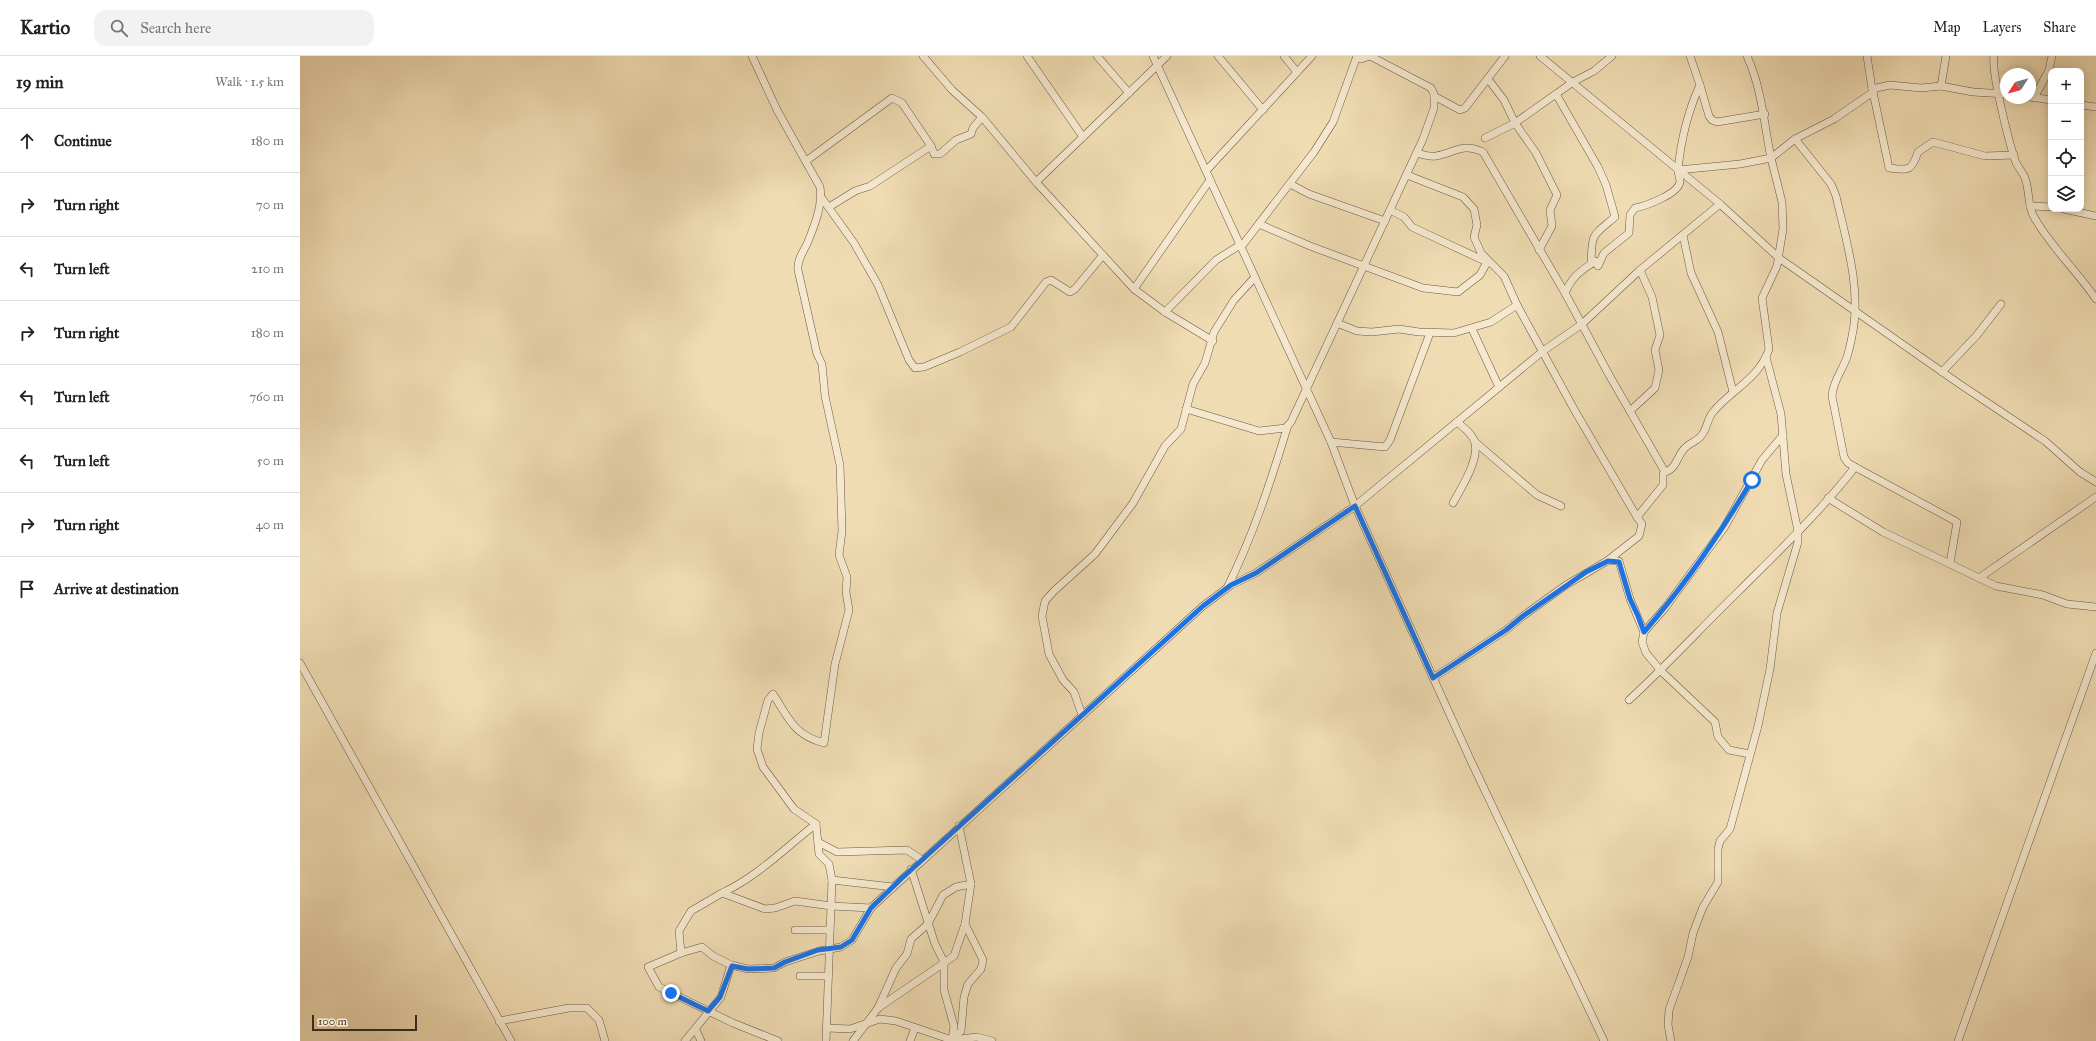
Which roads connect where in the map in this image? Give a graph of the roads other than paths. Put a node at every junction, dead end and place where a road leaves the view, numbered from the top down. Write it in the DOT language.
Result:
graph roads {
  1 [pos="752,56"];
  2 [pos="923,56"];
  3 [pos="1027,56"];
  4 [pos="1097,56"];
  5 [pos="1153,56"];
  6 [pos="1166,56"];
  7 [pos="1218,56"];
  8 [pos="1284,56"];
  9 [pos="1312,56"];
  10 [pos="1357,56"];
  11 [pos="1370,56"];
  12 [pos="1505,56"];
  13 [pos="1540,56"];
  14 [pos="1612,56"];
  15 [pos="1690,56"];
  16 [pos="1747,56"];
  17 [pos="1867,56"];
  18 [pos="1946,56"];
  19 [pos="1994,56"];
  20 [pos="2052,56"];
  21 [pos="1158,66"];
  22 [pos="1297,72"];
  23 [pos="1488,79"];
  24 [pos="1573,82"];
  25 [pos="1700,86"];
  26 [pos="1941,86"];
  27 [pos="2000,88"];
  28 [pos="1872,90"];
  29 [pos="2036,91"];
  30 [pos="1129,93"];
  31 [pos="1556,94"];
  32 [pos="2000,94"];
  33 [pos="1434,96"];
  34 [pos="2036,98"];
  35 [pos="2048,100"];
  36 [pos="2004,104"];
  37 [pos="2084,105"];
  38 [pos="2096,107"];
  39 [pos="1263,110"];
  40 [pos="1765,114"];
  41 [pos="982,117"];
  42 [pos="1515,123"];
  43 [pos="1083,137"];
  44 [pos="1486,138"];
  45 [pos="1795,139"];
  46 [pos="931,146"];
  47 [pos="1417,153"];
  48 [pos="2014,155"];
  49 [pos="1771,158"];
  50 [pos="806,161"];
  51 [pos="1678,170"];
  52 [pos="1206,171"];
  53 [pos="1407,175"];
  54 [pos="1210,180"];
  55 [pos="1036,182"];
  56 [pos="1290,184"];
  57 [pos="821,197"];
  58 [pos="1720,204"];
  59 [pos="2030,206"];
  60 [pos="829,207"];
  61 [pos="2048,207"];
  62 [pos="1390,210"];
  63 [pos="2078,212"];
  64 [pos="2096,216"];
  65 [pos="1385,221"];
  66 [pos="1259,224"];
  67 [pos="1683,235"];
  68 [pos="1240,246"];
  69 [pos="1540,250"];
  70 [pos="1104,255"];
  71 [pos="1779,258"];
  72 [pos="1487,262"];
  73 [pos="1591,264"];
  74 [pos="1495,266"];
  75 [pos="1363,267"];
  76 [pos="1640,270"];
  77 [pos="1255,277"];
  78 [pos="1134,289"];
  79 [pos="1565,293"];
  80 [pos="2096,299"];
  81 [pos="2001,304"];
  82 [pos="1517,305"];
  83 [pos="1856,311"];
  84 [pos="1165,312"];
  85 [pos="1337,323"];
  86 [pos="1582,324"];
  87 [pos="1472,329"];
  88 [pos="1430,333"];
  89 [pos="1213,341"];
  90 [pos="1543,351"];
  91 [pos="1766,357"];
  92 [pos="1942,372"];
  93 [pos="1499,387"];
  94 [pos="1307,391"];
  95 [pos="1733,392"];
  96 [pos="1186,409"];
  97 [pos="1630,410"];
  98 [pos="1457,422"];
  99 [pos="1288,425"];
  100 [pos="1782,435"];
  101 [pos="1331,442"];
  102 [pos="1475,442"];
  103 [pos="1855,467"];
  104 [pos="1665,472"];
  105 [pos="2096,482"];
  106 [pos="2096,497"];
  107 [pos="1828,498"];
  108 [pos="1452,503"];
  109 [pos="1355,506"];
  110 [pos="1561,506"];
  111 [pos="1637,517"];
  112 [pos="1798,531"];
  113 [pos="1608,561"];
  114 [pos="1950,563"];
  115 [pos="1979,578"];
  116 [pos="1227,588"];
  117 [pos="2096,607"];
  118 [pos="1644,632"];
  119 [pos="2096,653"];
  120 [pos="300,663"];
  121 [pos="1660,671"];
  122 [pos="1433,678"];
  123 [pos="1629,700"];
  124 [pos="1082,715"];
  125 [pos="1750,754"];
  126 [pos="816,824"];
  127 [pos="959,826"];
  128 [pos="818,842"];
  129 [pos="922,860"];
  130 [pos="911,870"];
  131 [pos="832,880"];
  132 [pos="971,884"];
  133 [pos="893,887"];
  134 [pos="722,893"];
  135 [pos="831,906"];
  136 [pos="871,908"];
  137 [pos="928,923"];
  138 [pos="965,924"];
  139 [pos="795,930"];
  140 [pos="830,930"];
  141 [pos="829,948"];
  142 [pos="681,952"];
  143 [pos="944,962"];
  144 [pos="732,966"];
  145 [pos="800,976"];
  146 [pos="828,976"];
  147 [pos="878,1008"];
  148 [pos="708,1011"];
  149 [pos="499,1021"];
  150 [pos="866,1025"];
  151 [pos="827,1028"];
  152 [pos="915,1028"];
  153 [pos="696,1030"];
  154 [pos="952,1040"];
  155 [pos="511,1041"];
  156 [pos="605,1041"];
  157 [pos="685,1041"];
  158 [pos="701,1041"];
  159 [pos="776,1041"];
  160 [pos="826,1041"];
  161 [pos="853,1041"];
  162 [pos="910,1041"];
  163 [pos="992,1041"];
  164 [pos="1604,1041"];
  165 [pos="1672,1041"];
  166 [pos="1958,1041"];
  1 -- 50 [label="street"];
  2 -- 41 [label="street"];
  3 -- 43 [label="street"];
  4 -- 30 [label="street"];
  5 -- 21 [label="street"];
  6 -- 21 [label="street"];
  7 -- 39 [label="street"];
  8 -- 22 [label="street"];
  9 -- 22 [label="street"];
  10 -- 11 [label="street"];
  10 -- 56 [label="street"];
  11 -- 33 [label="street"];
  12 -- 23 [label="street"];
  13 -- 24 [label="street"];
  14 -- 24 [label="street"];
  15 -- 25 [label="street"];
  16 -- 40 [label="street"];
  17 -- 28 [label="street"];
  18 -- 26 [label="street"];
  19 -- 27 [label="street"];
  20 -- 29 [label="street"];
  21 -- 30 [label="street"];
  21 -- 52 [label="street"];
  22 -- 39 [label="street"];
  23 -- 33 [label="street"];
  23 -- 42 [label="street"];
  24 -- 31 [label="street"];
  24 -- 51 [label="street"];
  25 -- 40 [label="street"];
  25 -- 51 [label="street"];
  26 -- 28 [label="street"];
  26 -- 32 [label="street"];
  28 -- 45 [label="street"];
  28 -- 48 [label="street"];
  30 -- 43 [label="street"];
  31 -- 42 [label="street"];
  31 -- 73 [label="street"];
  33 -- 47 [label="street"];
  34 -- 35 [label="street"];
  36 -- 48 [label="street"];
  37 -- 38 [label="street"];
  39 -- 52 [label="street"];
  40 -- 49 [label="street"];
  41 -- 46 [label="street"];
  41 -- 55 [label="street"];
  42 -- 44 [label="street"];
  42 -- 69 [label="street"];
  43 -- 55 [label="street"];
  45 -- 49 [label="street"];
  45 -- 83 [label="street"];
  46 -- 50 [label="street"];
  46 -- 60 [label="street"];
  47 -- 53 [label="street"];
  47 -- 69 [label="street"];
  48 -- 59 [label="street"];
  49 -- 51 [label="street"];
  49 -- 71 [label="street"];
  50 -- 57 [label="street"];
  51 -- 58 [label="street"];
  51 -- 73 [label="street"];
  52 -- 54 [label="street"];
  53 -- 62 [label="street"];
  53 -- 74 [label="street"];
  54 -- 68 [label="street"];
  54 -- 78 [label="street"];
  55 -- 70 [label="street"];
  56 -- 65 [label="street"];
  56 -- 66 [label="street"];
  57 -- 60 [label="street"];
  57 -- 126 [label="street"];
  58 -- 67 [label="street"];
  58 -- 71 [label="street"];
  59 -- 61 [label="street"];
  59 -- 80 [label="street"];
  60 -- 70 [label="street"];
  62 -- 65 [label="street"];
  62 -- 72 [label="street"];
  63 -- 64 [label="street"];
  65 -- 75 [label="street"];
  66 -- 68 [label="street"];
  66 -- 75 [label="street"];
  67 -- 76 [label="street"];
  67 -- 95 [label="street"];
  68 -- 77 [label="street"];
  68 -- 84 [label="street"];
  69 -- 79 [label="street"];
  70 -- 78 [label="street"];
  71 -- 83 [label="street"];
  71 -- 91 [label="street"];
  72 -- 74 [label="street"];
  72 -- 75 [label="street"];
  73 -- 79 [label="street"];
  74 -- 82 [label="street"];
  75 -- 85 [label="street"];
  76 -- 86 [label="street"];
  76 -- 97 [label="street"];
  77 -- 89 [label="street"];
  77 -- 94 [label="street"];
  78 -- 84 [label="street"];
  79 -- 86 [label="street"];
  81 -- 92 [label="street"];
  82 -- 87 [label="street"];
  82 -- 90 [label="street"];
  83 -- 92 [label="street"];
  83 -- 103 [label="street"];
  84 -- 89 [label="street"];
  85 -- 88 [label="street"];
  85 -- 94 [label="street"];
  86 -- 90 [label="street"];
  86 -- 97 [label="street"];
  87 -- 88 [label="street"];
  87 -- 93 [label="street"];
  88 -- 101 [label="street"];
  89 -- 96 [label="street"];
  90 -- 93 [label="street"];
  90 -- 111 [label="street"];
  91 -- 95 [label="street"];
  91 -- 100 [label="street"];
  92 -- 105 [label="street"];
  93 -- 98 [label="street"];
  94 -- 99 [label="street"];
  94 -- 101 [label="street"];
  95 -- 104 [label="street"];
  96 -- 99 [label="street"];
  96 -- 124 [label="street"];
  97 -- 104 [label="street"];
  98 -- 102 [label="street"];
  98 -- 109 [label="street"];
  99 -- 116 [label="street"];
  100 -- 112 [label="street"];
  100 -- 118 [label="street"];
  101 -- 109 [label="street"];
  102 -- 108 [label="street"];
  102 -- 110 [label="street"];
  103 -- 107 [label="street"];
  103 -- 114 [label="street"];
  104 -- 111 [label="street"];
  106 -- 115 [label="street"];
  107 -- 112 [label="street"];
  107 -- 114 [label="street"];
  109 -- 116 [label="street"];
  109 -- 122 [label="street"];
  111 -- 113 [label="street"];
  112 -- 121 [label="street"];
  112 -- 125 [label="street"];
  113 -- 118 [label="street"];
  113 -- 122 [label="street"];
  114 -- 115 [label="street"];
  115 -- 117 [label="street"];
  116 -- 124 [label="street"];
  118 -- 121 [label="street"];
  119 -- 166 [label="street"];
  120 -- 149 [label="street"];
  121 -- 123 [label="street"];
  121 -- 125 [label="street"];
  122 -- 164 [label="street"];
  124 -- 127 [label="street"];
  125 -- 165 [label="street"];
  126 -- 128 [label="street"];
  126 -- 134 [label="street"];
  127 -- 129 [label="street"];
  127 -- 132 [label="street"];
  128 -- 129 [label="street"];
  128 -- 131 [label="street"];
  129 -- 130 [label="street"];
  130 -- 133 [label="street"];
  130 -- 137 [label="street"];
  131 -- 133 [label="street"];
  131 -- 135 [label="street"];
  132 -- 137 [label="street"];
  132 -- 138 [label="street"];
  133 -- 136 [label="street"];
  134 -- 135 [label="street"];
  134 -- 142 [label="street"];
  135 -- 136 [label="street"];
  135 -- 140 [label="street"];
  136 -- 141 [label="street"];
  137 -- 143 [label="street"];
  137 -- 147 [label="street"];
  138 -- 143 [label="street"];
  138 -- 154 [label="street"];
  139 -- 140 [label="street"];
  140 -- 141 [label="street"];
  141 -- 144 [label="street"];
  141 -- 146 [label="street"];
  142 -- 144 [label="street"];
  142 -- 148 [label="street"];
  143 -- 147 [label="street"];
  143 -- 154 [label="street"];
  144 -- 148 [label="street"];
  145 -- 146 [label="street"];
  146 -- 151 [label="street"];
  147 -- 150 [label="street"];
  148 -- 153 [label="street"];
  148 -- 159 [label="street"];
  149 -- 155 [label="street"];
  149 -- 156 [label="street"];
  150 -- 151 [label="street"];
  150 -- 152 [label="street"];
  150 -- 161 [label="street"];
  151 -- 160 [label="street"];
  152 -- 154 [label="street"];
  152 -- 162 [label="street"];
  153 -- 157 [label="street"];
  153 -- 158 [label="street"];
  154 -- 163 [label="street"];
}
